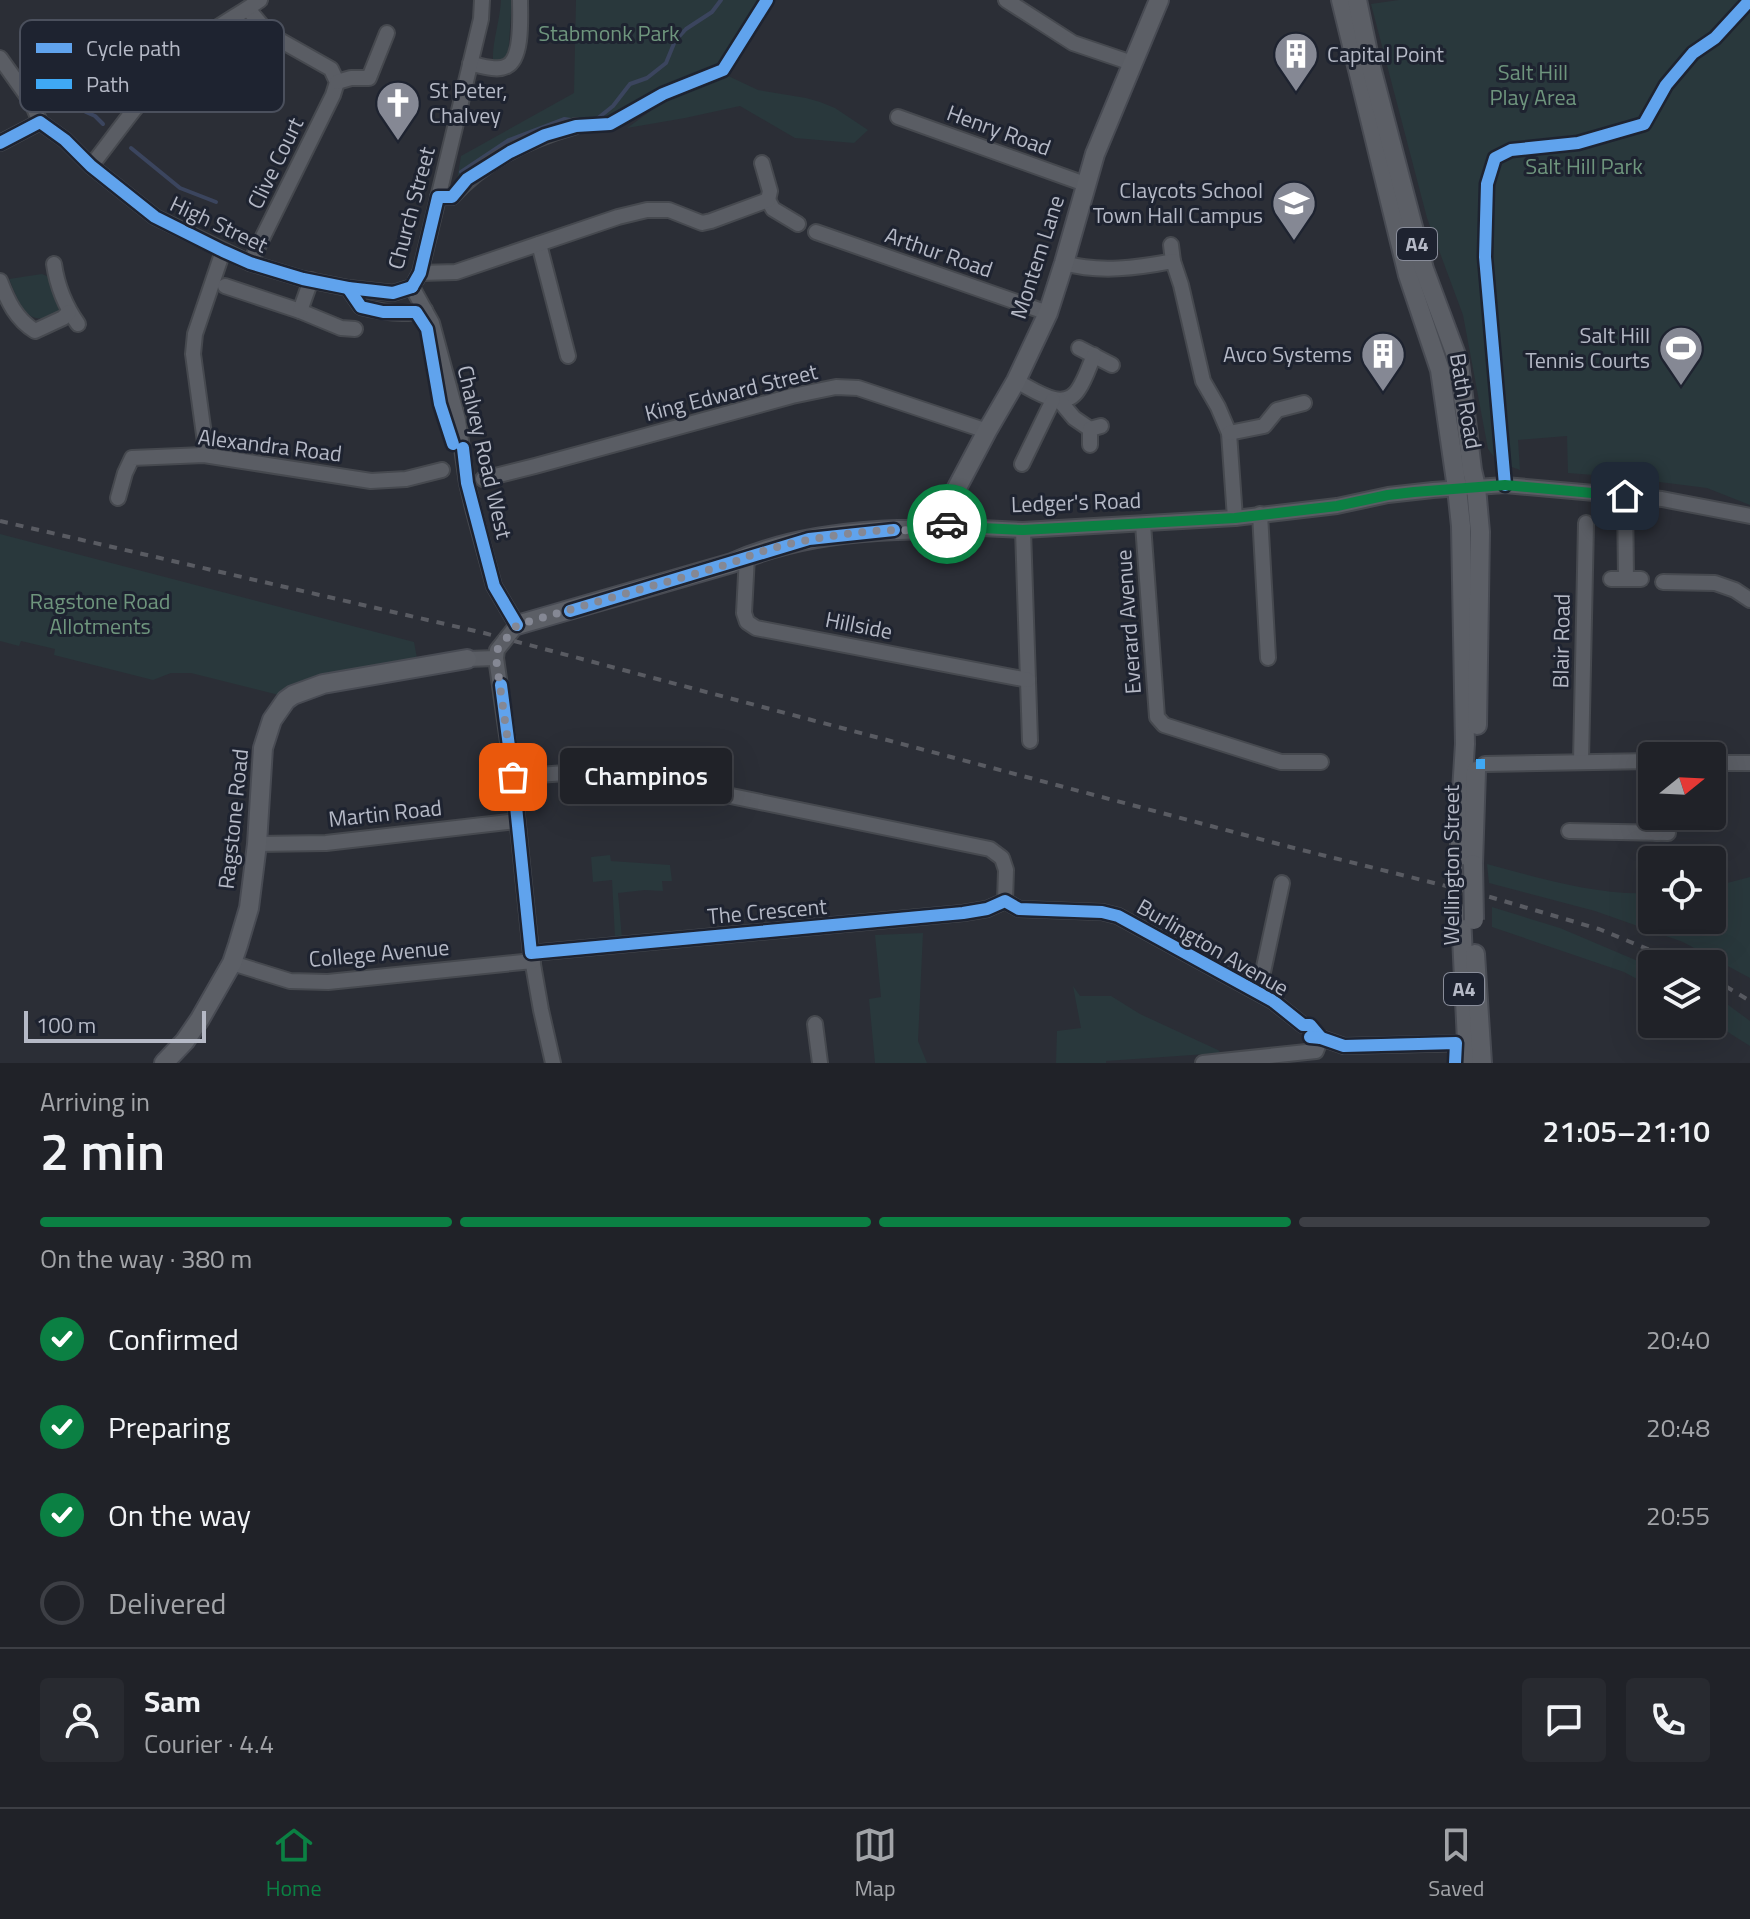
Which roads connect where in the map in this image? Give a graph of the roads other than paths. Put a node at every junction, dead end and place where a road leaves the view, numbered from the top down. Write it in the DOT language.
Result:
graph roads {
  1 [pos="482,0"];
  2 [pos="520,0"];
  3 [pos="1006,0"];
  4 [pos="1159,0"];
  5 [pos="1341,0"];
  6 [pos="1357,0"];
  7 [pos="254,4"];
  8 [pos="229,20"];
  9 [pos="387,33"];
  10 [pos="284,42"];
  11 [pos="0,58"];
  12 [pos="1132,63"];
  13 [pos="470,64"];
  14 [pos="337,82"];
  15 [pos="20,86"];
  16 [pos="36,112"];
  17 [pos="134,112"];
  18 [pos="898,117"];
  19 [pos="40,122"];
  20 [pos="576,126"];
  21 [pos="0,143"];
  22 [pos="762,163"];
  23 [pos="91,166"];
  24 [pos="1085,184"];
  25 [pos="438,197"];
  26 [pos="768,200"];
  27 [pos="798,224"];
  28 [pos="816,232"];
  29 [pos="539,244"];
  30 [pos="1171,245"];
  31 [pos="223,251"];
  32 [pos="1173,261"];
  33 [pos="250,263"];
  34 [pos="1064,263"];
  35 [pos="54,264"];
  36 [pos="420,273"];
  37 [pos="311,280"];
  38 [pos="0,281"];
  39 [pos="225,286"];
  40 [pos="412,287"];
  41 [pos="348,288"];
  42 [pos="425,310"];
  43 [pos="300,311"];
  44 [pos="1048,313"];
  45 [pos="347,324"];
  46 [pos="1079,348"];
  47 [pos="1094,355"];
  48 [pos="568,356"];
  49 [pos="1112,365"];
  50 [pos="1016,381"];
  51 [pos="1056,400"];
  52 [pos="1304,403"];
  53 [pos="987,431"];
  54 [pos="1229,433"];
  55 [pos="1090,445"];
  56 [pos="204,455"];
  57 [pos="1022,464"];
  58 [pos="442,470"];
  59 [pos="483,479"];
  60 [pos="1476,487"];
  61 [pos="1457,488"];
  62 [pos="1625,496"];
  63 [pos="118,498"];
  64 [pos="1260,514"];
  65 [pos="1750,516"];
  66 [pos="1235,518"];
  67 [pos="950,522"];
  68 [pos="1586,523"];
  69 [pos="1143,524"];
  70 [pos="1023,530"];
  71 [pos="747,556"];
  72 [pos="1626,578"];
  73 [pos="1663,582"];
  74 [pos="1750,600"];
  75 [pos="517,625"];
  76 [pos="496,658"];
  77 [pos="1268,658"];
  78 [pos="467,659"];
  79 [pos="1028,680"];
  80 [pos="1030,741"];
  81 [pos="1581,761"];
  82 [pos="1638,761"];
  83 [pos="1321,762"];
  84 [pos="1726,763"];
  85 [pos="1750,763"];
  86 [pos="1475,767"];
  87 [pos="513,777"];
  88 [pos="517,821"];
  89 [pos="1661,830"];
  90 [pos="1569,831"];
  91 [pos="257,844"];
  92 [pos="1282,883"];
  93 [pos="1005,901"];
  94 [pos="1468,918"];
  95 [pos="532,957"];
  96 [pos="232,963"];
  97 [pos="1253,990"];
  98 [pos="815,1024"];
  99 [pos="1303,1025"];
  100 [pos="1467,1043"];
  101 [pos="1317,1051"];
  102 [pos="164,1063"];
  103 [pos="553,1063"];
  104 [pos="820,1063"];
  105 [pos="1203,1063"];
  106 [pos="1468,1063"];
  107 [pos="1482,1063"];
  1 -- 13 [label="street, Church Street"];
  2 -- 13 [label="street"];
  3 -- 12 [label="street"];
  4 -- 12 [label="main road, Montem Lane"];
  5 -- 61 [label="main road, Bath Road / A4"];
  6 -- 60 [label="main road, Bath Road / A4"];
  7 -- 8 [label="street"];
  9 -- 14 [label="street"];
  10 -- 14 [label="street"];
  11 -- 15 [label="street, High Street"];
  12 -- 24 [label="main road, Montem Lane"];
  13 -- 25 [label="street, Church Street"];
  14 -- 33 [label="street, Clive Court"];
  16 -- 19 [label="street, High Street"];
  17 -- 23 [label="street"];
  18 -- 24 [label="street, Henry Road"];
  19 -- 21 [label="street"];
  19 -- 23 [label="street, High Street"];
  20 -- 25 [label="street"];
  22 -- 26 [label="street"];
  23 -- 31 [label="street, High Street"];
  24 -- 34 [label="main road, Montem Lane"];
  25 -- 36 [label="street, Church Street"];
  26 -- 27 [label="street"];
  26 -- 29 [label="street"];
  28 -- 44 [label="street, Arthur Road"];
  29 -- 36 [label="street"];
  29 -- 48 [label="street"];
  30 -- 32 [label="street"];
  31 -- 33 [label="street, High Street"];
  31 -- 56 [label="street"];
  32 -- 34 [label="street"];
  32 -- 54 [label="street"];
  33 -- 37 [label="street, High Street"];
  34 -- 44 [label="main road, Montem Lane"];
  35 -- 38 [label="street"];
  36 -- 40 [label="street, Church Street"];
  37 -- 41 [label="street, High Street"];
  37 -- 43 [label="street"];
  39 -- 43 [label="street"];
  40 -- 41 [label="street, High Street"];
  40 -- 42 [label="street, Chalvey Road West"];
  41 -- 42 [label="street"];
  42 -- 75 [label="street, Chalvey Road West"];
  43 -- 45 [label="street"];
  44 -- 50 [label="main road, Montem Lane"];
  46 -- 47 [label="street"];
  47 -- 49 [label="street"];
  47 -- 51 [label="street"];
  50 -- 51 [label="street"];
  50 -- 53 [label="main road, Montem Lane"];
  51 -- 55 [label="street"];
  51 -- 57 [label="street"];
  52 -- 54 [label="street"];
  53 -- 59 [label="street, King Edward Street"];
  53 -- 67 [label="main road, Montem Lane"];
  54 -- 66 [label="street"];
  56 -- 58 [label="street, Alexandra Road"];
  56 -- 63 [label="street, Alexandra Road"];
  60 -- 61 [label="street, Ledger's Road"];
  60 -- 62 [label="street, Ledger's Road"];
  60 -- 86 [label="main road, Bath Road / A4"];
  61 -- 64 [label="street, Ledger's Road"];
  61 -- 86 [label="main road, Bath Road / A4"];
  62 -- 65 [label="street, Ledger's Road"];
  62 -- 72 [label="street"];
  64 -- 66 [label="street, Ledger's Road"];
  64 -- 77 [label="street"];
  66 -- 69 [label="street, Ledger's Road"];
  67 -- 70 [label="street, Ledger's Road"];
  67 -- 71 [label="main road, Ledger's Road"];
  68 -- 81 [label="street, Blair Road"];
  69 -- 70 [label="street, Ledger's Road"];
  69 -- 83 [label="street, Everard Avenue"];
  70 -- 79 [label="street"];
  71 -- 75 [label="main road, Ledger's Road"];
  71 -- 79 [label="street, Hillside"];
  73 -- 74 [label="street"];
  75 -- 76 [label="street"];
  76 -- 78 [label="street"];
  76 -- 87 [label="street"];
  78 -- 91 [label="main road, Ragstone Road"];
  79 -- 80 [label="street"];
  81 -- 82 [label="street"];
  81 -- 86 [label="street"];
  84 -- 85 [label="street"];
  86 -- 94 [label="main road, Wellington Street / A4, bridge"];
  87 -- 88 [label="street"];
  87 -- 93 [label="street"];
  88 -- 91 [label="street, Martin Road"];
  88 -- 95 [label="street"];
  89 -- 90 [label="street"];
  91 -- 96 [label="main road, Ragstone Road"];
  92 -- 97 [label="street"];
  93 -- 95 [label="street, The Crescent"];
  93 -- 97 [label="street, Burlington Avenue"];
  94 -- 100 [label="main road, Wellington Street / A4"];
  94 -- 107 [label="main road, Wellington Street / A4"];
  95 -- 96 [label="street, College Avenue"];
  95 -- 103 [label="street"];
  96 -- 102 [label="main road, Ragstone Road"];
  97 -- 99 [label="street, Burlington Avenue"];
  98 -- 104 [label="street"];
  100 -- 101 [label="street"];
  100 -- 106 [label="main road, Wellington Street / A4"];
  101 -- 105 [label="street"];
}
